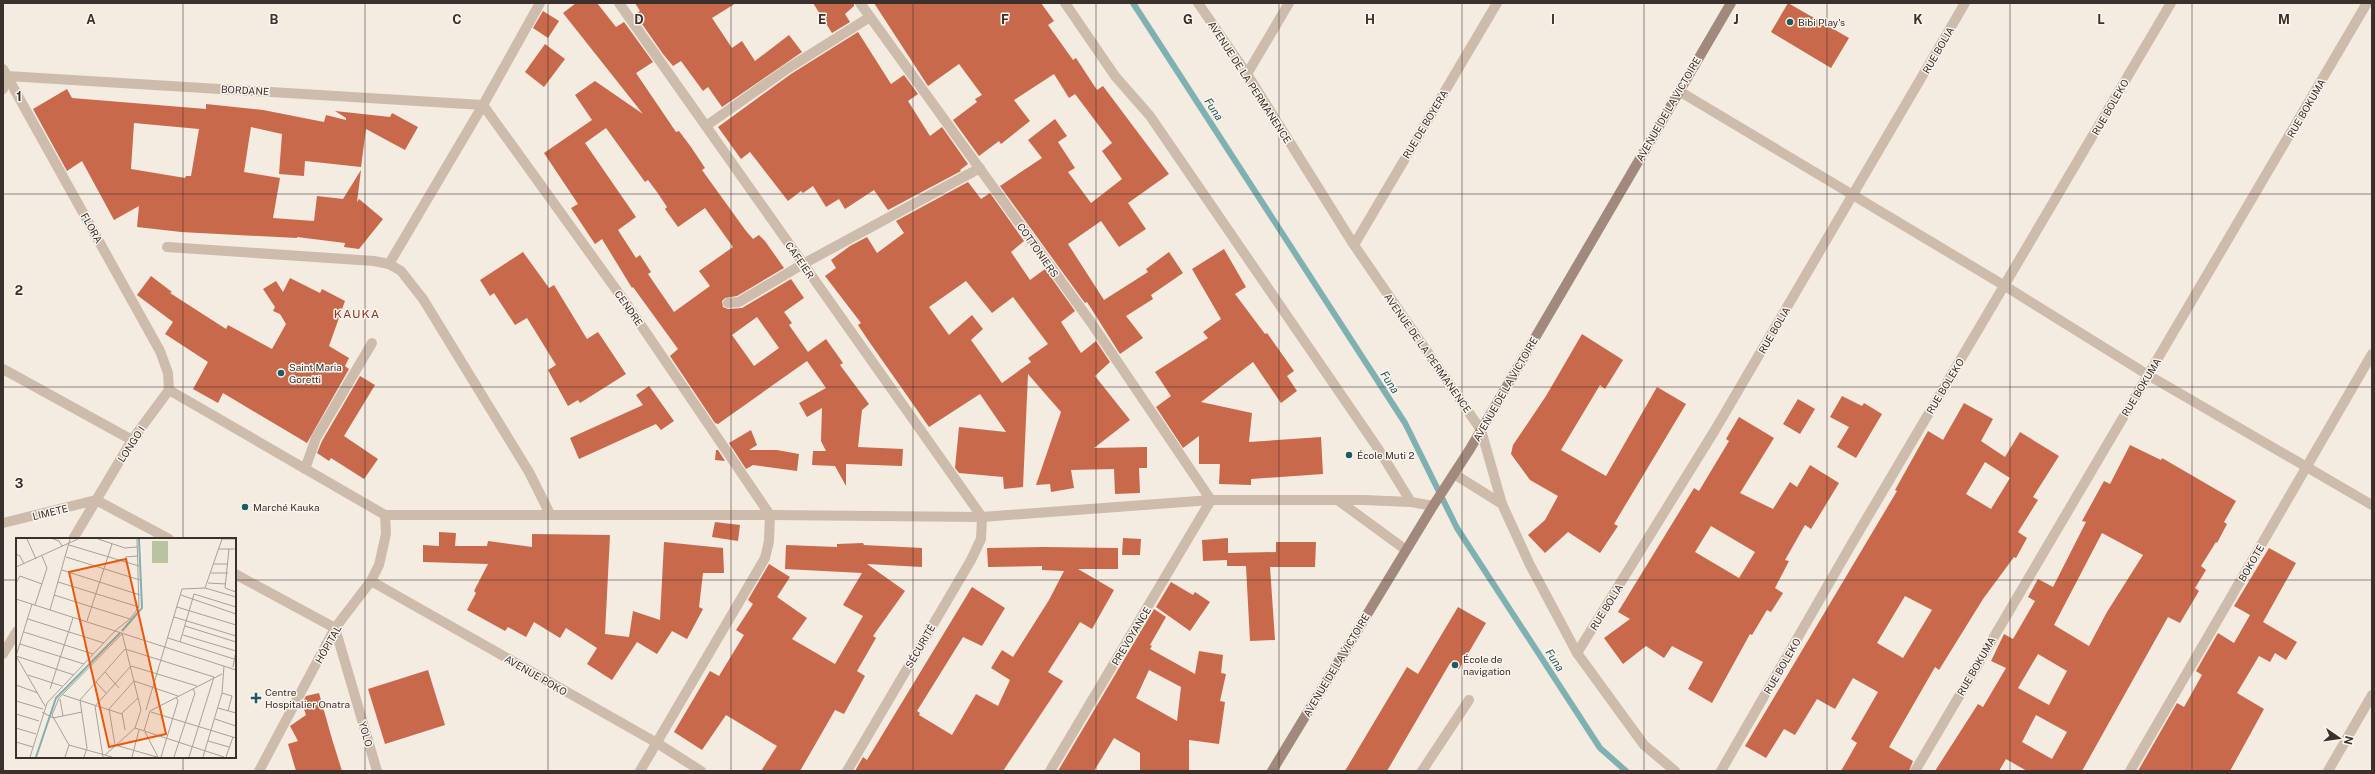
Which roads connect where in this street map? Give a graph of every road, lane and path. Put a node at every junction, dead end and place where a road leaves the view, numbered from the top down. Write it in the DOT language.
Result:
graph roads {
  1 [pos="540,3"];
  2 [pos="619,3"];
  3 [pos="860,3"];
  4 [pos="1065,3"];
  5 [pos="1198,3"];
  6 [pos="1289,3"];
  7 [pos="1497,3"];
  8 [pos="1731,3"];
  9 [pos="1965,3"];
  10 [pos="2171,3"];
  11 [pos="2367,3"];
  12 [pos="870,17"];
  13 [pos="5,73"];
  14 [pos="1247,74"];
  15 [pos="3,90"];
  16 [pos="1679,91"];
  17 [pos="483,105"];
  18 [pos="706,126"];
  19 [pos="980,168"];
  20 [pos="1854,194"];
  21 [pos="1354,245"];
  22 [pos="167,247"];
  23 [pos="389,264"];
  24 [pos="803,264"];
  25 [pos="2005,286"];
  26 [pos="728,303"];
  27 [pos="372,343"];
  28 [pos="2372,354"];
  29 [pos="3,369"];
  30 [pos="2148,375"];
  31 [pos="169,390"];
  32 [pos="1480,430"];
  33 [pos="132,440"];
  34 [pos="2307,467"];
  35 [pos="305,469"];
  36 [pos="1454,474"];
  37 [pos="96,500"];
  38 [pos="1211,500"];
  39 [pos="1339,501"];
  40 [pos="1411,502"];
  41 [pos="1435,503"];
  42 [pos="1502,504"];
  43 [pos="2372,505"];
  44 [pos="550,514"];
  45 [pos="770,514"];
  46 [pos="385,515"];
  47 [pos="982,518"];
  48 [pos="3,523"];
  49 [pos="73,538"];
  50 [pos="167,538"];
  51 [pos="1406,550"];
  52 [pos="236,575"];
  53 [pos="371,581"];
  54 [pos="335,628"];
  55 [pos="16,633"];
  56 [pos="1577,653"];
  57 [pos="3,654"];
  58 [pos="2372,695"];
  59 [pos="1469,700"];
  60 [pos="658,744"];
  61 [pos="260,771"];
  62 [pos="377,771"];
  63 [pos="640,771"];
  64 [pos="700,771"];
  65 [pos="847,771"];
  66 [pos="1050,771"];
  67 [pos="1272,771"];
  68 [pos="1422,771"];
  69 [pos="1675,771"];
  70 [pos="1721,771"];
  71 [pos="1915,771"];
  72 [pos="2130,771"];
  73 [pos="2328,771"];
  1 -- 17 [label="street"];
  2 -- 18 [label="street, CAFEIER"];
  3 -- 12 [label="street, COTTONIERS"];
  4 -- 40 [label="street"];
  5 -- 14 [label="street, AVENUE DE LA PERMANENCE"];
  6 -- 14 [label="street"];
  7 -- 21 [label="street, RUE DE BOYERA"];
  8 -- 16 [label="main road, AVENUE DE LA VICTOIRE"];
  9 -- 20 [label="street, RUE BOLIA"];
  10 -- 25 [label="street, RUE BOLEKO"];
  11 -- 30 [label="street, RUE BOKUMA"];
  12 -- 18 [label="street"];
  12 -- 19 [label="street, COTTONIERS"];
  13 -- 15 [label="street"];
  13 -- 17 [label="street, BORDANE"];
  13 -- 31 [label="street, FLORA"];
  14 -- 21 [label="street, AVENUE DE LA PERMANENCE"];
  16 -- 20 [label="street"];
  16 -- 32 [label="main road, AVENUE DE LA VICTOIRE"];
  17 -- 23 [label="street"];
  17 -- 45 [label="street, CENDRE"];
  18 -- 24 [label="street, CAFEIER"];
  19 -- 24 [label="street"];
  19 -- 38 [label="street, COTTONIERS"];
  20 -- 25 [label="street"];
  20 -- 56 [label="street, RUE BOLIA"];
  21 -- 32 [label="street, AVENUE DE LA PERMANENCE"];
  22 -- 23 [label="street"];
  23 -- 44 [label="street"];
  24 -- 26 [label="street"];
  24 -- 47 [label="street, CAFEIER"];
  25 -- 30 [label="street"];
  25 -- 70 [label="street, RUE BOLEKO"];
  27 -- 35 [label="street"];
  28 -- 34 [label="street, BOKOTE"];
  29 -- 33 [label="street"];
  30 -- 34 [label="street"];
  30 -- 71 [label="street, RUE BOKUMA"];
  31 -- 33 [label="street, LONGO I"];
  31 -- 35 [label="street"];
  32 -- 36 [label="main road, AVENUE DE LA VICTOIRE"];
  32 -- 42 [label="street, AVENUE DE LA PERMANENCE"];
  33 -- 37 [label="street, LONGO I"];
  34 -- 43 [label="street"];
  34 -- 72 [label="street, BOKOTE"];
  35 -- 46 [label="street"];
  36 -- 41 [label="main road, AVENUE DE LA VICTOIRE"];
  36 -- 42 [label="street"];
  37 -- 48 [label="street, LIMETE"];
  37 -- 49 [label="street, LONGO I"];
  37 -- 50 [label="street"];
  38 -- 39 [label="street"];
  38 -- 47 [label="street"];
  38 -- 66 [label="street, PREVOYANCE"];
  39 -- 40 [label="street"];
  39 -- 51 [label="street"];
  40 -- 41 [label="street"];
  41 -- 51 [label="main road, AVENUE DE LA VICTOIRE"];
  42 -- 56 [label="street, AVENUE DE LA PERMANENCE"];
  44 -- 45 [label="street"];
  44 -- 46 [label="street"];
  45 -- 47 [label="street"];
  45 -- 60 [label="street"];
  46 -- 53 [label="street, HÔPITAL"];
  47 -- 65 [label="street, SÉCURITÉ"];
  51 -- 67 [label="main road, AVENUE DE LA VICTOIRE"];
  52 -- 54 [label="street"];
  53 -- 54 [label="street, HÔPITAL"];
  53 -- 60 [label="street, AVENUE POKO"];
  54 -- 61 [label="street, HÔPITAL"];
  54 -- 62 [label="street, YOLO"];
  55 -- 57 [label="street"];
  56 -- 69 [label="street, AVENUE DE LA PERMANENCE"];
  58 -- 73 [label="street"];
  59 -- 68 [label="street"];
  60 -- 63 [label="street"];
  60 -- 64 [label="street, AVENUE POKO"];
}
